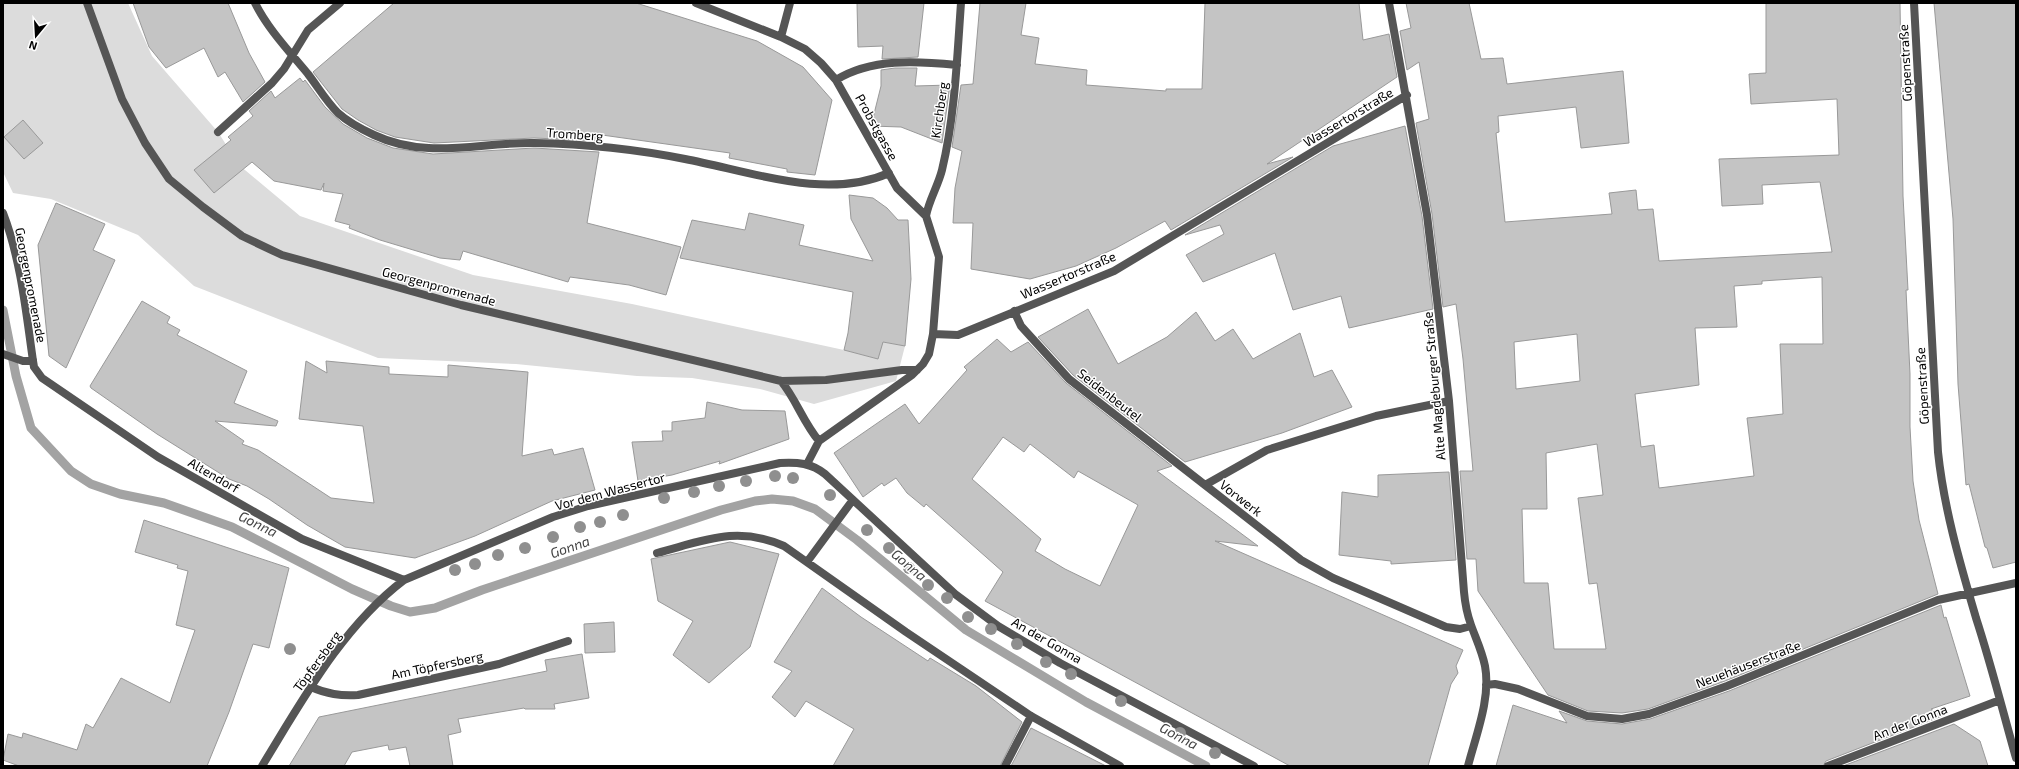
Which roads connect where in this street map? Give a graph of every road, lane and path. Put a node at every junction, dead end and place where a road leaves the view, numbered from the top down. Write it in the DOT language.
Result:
graph roads {
  1 [pos="87,3"];
  2 [pos="255,3"];
  3 [pos="340,3"];
  4 [pos="696,3"];
  5 [pos="790,3"];
  6 [pos="961,3"];
  7 [pos="1389,3"];
  8 [pos="1914,3"];
  9 [pos="781,37"];
  10 [pos="292,55"];
  11 [pos="957,65"];
  12 [pos="836,80"];
  13 [pos="1407,95"];
  14 [pos="218,132"];
  15 [pos="888,173"];
  16 [pos="3,214"];
  17 [pos="926,216"];
  18 [pos="1014,311"];
  19 [pos="933,334"];
  20 [pos="3,354"];
  21 [pos="33,361"];
  22 [pos="917,370"];
  23 [pos="781,381"];
  24 [pos="1449,401"];
  25 [pos="819,441"];
  26 [pos="807,464"];
  27 [pos="1205,485"];
  28 [pos="852,501"];
  29 [pos="657,553"];
  30 [pos="807,562"];
  31 [pos="404,580"];
  32 [pos="2016,583"];
  33 [pos="1968,592"];
  34 [pos="1472,626"];
  35 [pos="568,641"];
  36 [pos="1486,685"];
  37 [pos="311,687"];
  38 [pos="2000,700"];
  39 [pos="1031,716"];
  40 [pos="2016,758"];
  41 [pos="262,766"];
  42 [pos="1005,766"];
  43 [pos="1120,766"];
  44 [pos="1254,766"];
  45 [pos="1468,766"];
  46 [pos="1828,766"];
  1 -- 23 [label="street, Georgenpromenade"];
  2 -- 10 [label="street, Tromberg"];
  3 -- 10 [label="street"];
  4 -- 9 [label="street, Probstgasse"];
  5 -- 9 [label="street"];
  6 -- 11 [label="street, Kirchberg"];
  7 -- 13 [label="street, Alte Magdeburger Straße"];
  8 -- 33 [label="street, Göpenstraße"];
  9 -- 12 [label="street, Probstgasse"];
  10 -- 14 [label="street"];
  10 -- 15 [label="street, Tromberg"];
  11 -- 12 [label="street"];
  11 -- 17 [label="street, Kirchberg"];
  12 -- 15 [label="street, Probstgasse"];
  13 -- 18 [label="street, Wassertorstraße"];
  13 -- 24 [label="street, Alte Magdeburger Straße"];
  15 -- 17 [label="street, Probstgasse"];
  16 -- 21 [label="street, Georgenpromenade"];
  17 -- 19 [label="street, Probstgasse"];
  18 -- 19 [label="street, Wassertorstraße"];
  18 -- 27 [label="street, Seidenbeutel"];
  19 -- 22 [label="street"];
  20 -- 21 [label="street"];
  21 -- 31 [label="street, Altendorf"];
  22 -- 23 [label="street, Georgenpromenade"];
  22 -- 25 [label="street"];
  23 -- 25 [label="street"];
  24 -- 27 [label="street, Vorwerk"];
  24 -- 34 [label="street, Alte Magdeburger Straße"];
  25 -- 26 [label="street"];
  26 -- 28 [label="street, An der Gonna"];
  26 -- 31 [label="street, Vor dem Wassertor"];
  27 -- 34 [label="street, Vorwerk"];
  28 -- 30 [label="street"];
  28 -- 44 [label="street, An der Gonna"];
  29 -- 30 [label="street"];
  30 -- 39 [label="street"];
  31 -- 37 [label="street, Töpfersberg"];
  32 -- 33 [label="street, Neuehäuserstraße"];
  33 -- 36 [label="street, Neuehäuserstraße"];
  33 -- 38 [label="street, Göpenstraße"];
  34 -- 36 [label="street, Alte Magdeburger Straße"];
  35 -- 37 [label="street, Am Töpfersberg"];
  36 -- 45 [label="street, Alte Magdeburger Straße"];
  37 -- 41 [label="street, Töpfersberg"];
  38 -- 40 [label="street, Göpenstraße"];
  38 -- 46 [label="street, An der Gonna"];
  39 -- 42 [label="street"];
  39 -- 43 [label="street"];
}
